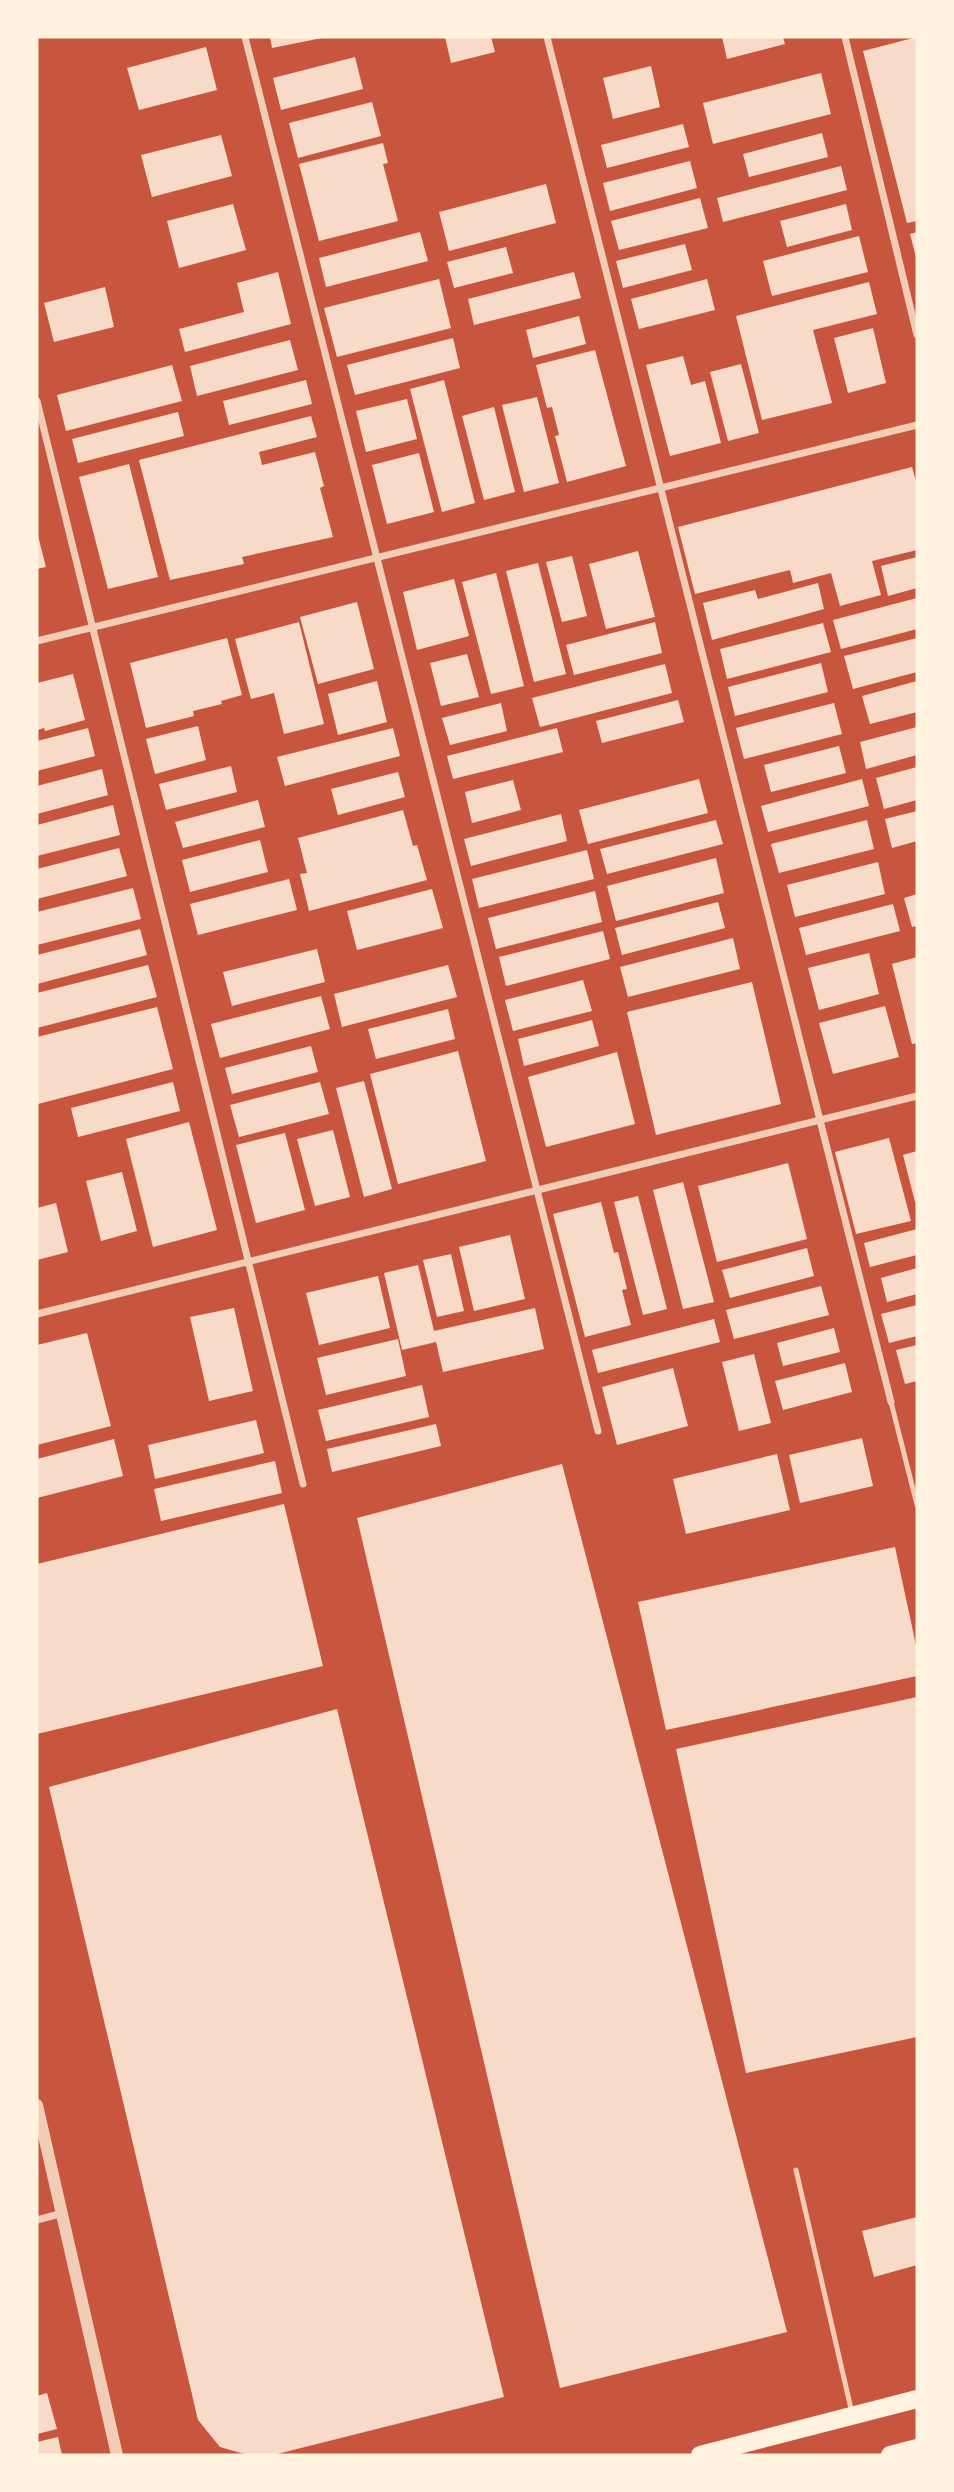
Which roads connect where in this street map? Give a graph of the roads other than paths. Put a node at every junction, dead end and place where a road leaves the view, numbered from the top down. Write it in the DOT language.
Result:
graph roads {
  1 [pos="245,37"];
  2 [pos="547,37"];
  3 [pos="845,37"];
  4 [pos="917,335"];
  5 [pos="37,401"];
  6 [pos="917,425"];
  7 [pos="661,488"];
  8 [pos="377,558"];
  9 [pos="93,627"];
  10 [pos="37,641"];
  11 [pos="917,1096"];
  12 [pos="820,1120"];
  13 [pos="537,1190"];
  14 [pos="249,1261"];
  15 [pos="37,1314"];
  16 [pos="891,1402"];
  17 [pos="597,1431"];
  18 [pos="303,1484"];
  19 [pos="917,1504"];
  20 [pos="37,2105"];
  21 [pos="796,2170"];
  22 [pos="63,2213"];
  23 [pos="37,2220"];
  24 [pos="917,2399"];
  25 [pos="853,2416"];
  26 [pos="917,2448"];
  27 [pos="117,2455"];
  28 [pos="700,2455"];
  29 [pos="890,2455"];
  1 -- 8 [label="street"];
  2 -- 7 [label="street"];
  3 -- 4 [label="street"];
  5 -- 9 [label="street"];
  6 -- 7 [label="street"];
  7 -- 8 [label="street"];
  7 -- 12 [label="street"];
  8 -- 9 [label="street"];
  8 -- 13 [label="street"];
  9 -- 10 [label="street"];
  9 -- 14 [label="street"];
  11 -- 12 [label="street"];
  12 -- 13 [label="street"];
  12 -- 16 [label="street"];
  13 -- 14 [label="street"];
  13 -- 17 [label="street"];
  14 -- 15 [label="street"];
  14 -- 18 [label="street"];
  16 -- 19 [label="lane"];
  20 -- 22 [label="street"];
  21 -- 25 [label="lane"];
  22 -- 23 [label="street"];
  22 -- 27 [label="street"];
  24 -- 25 [label="main road"];
  25 -- 28 [label="main road"];
  26 -- 29 [label="main road"];
}
